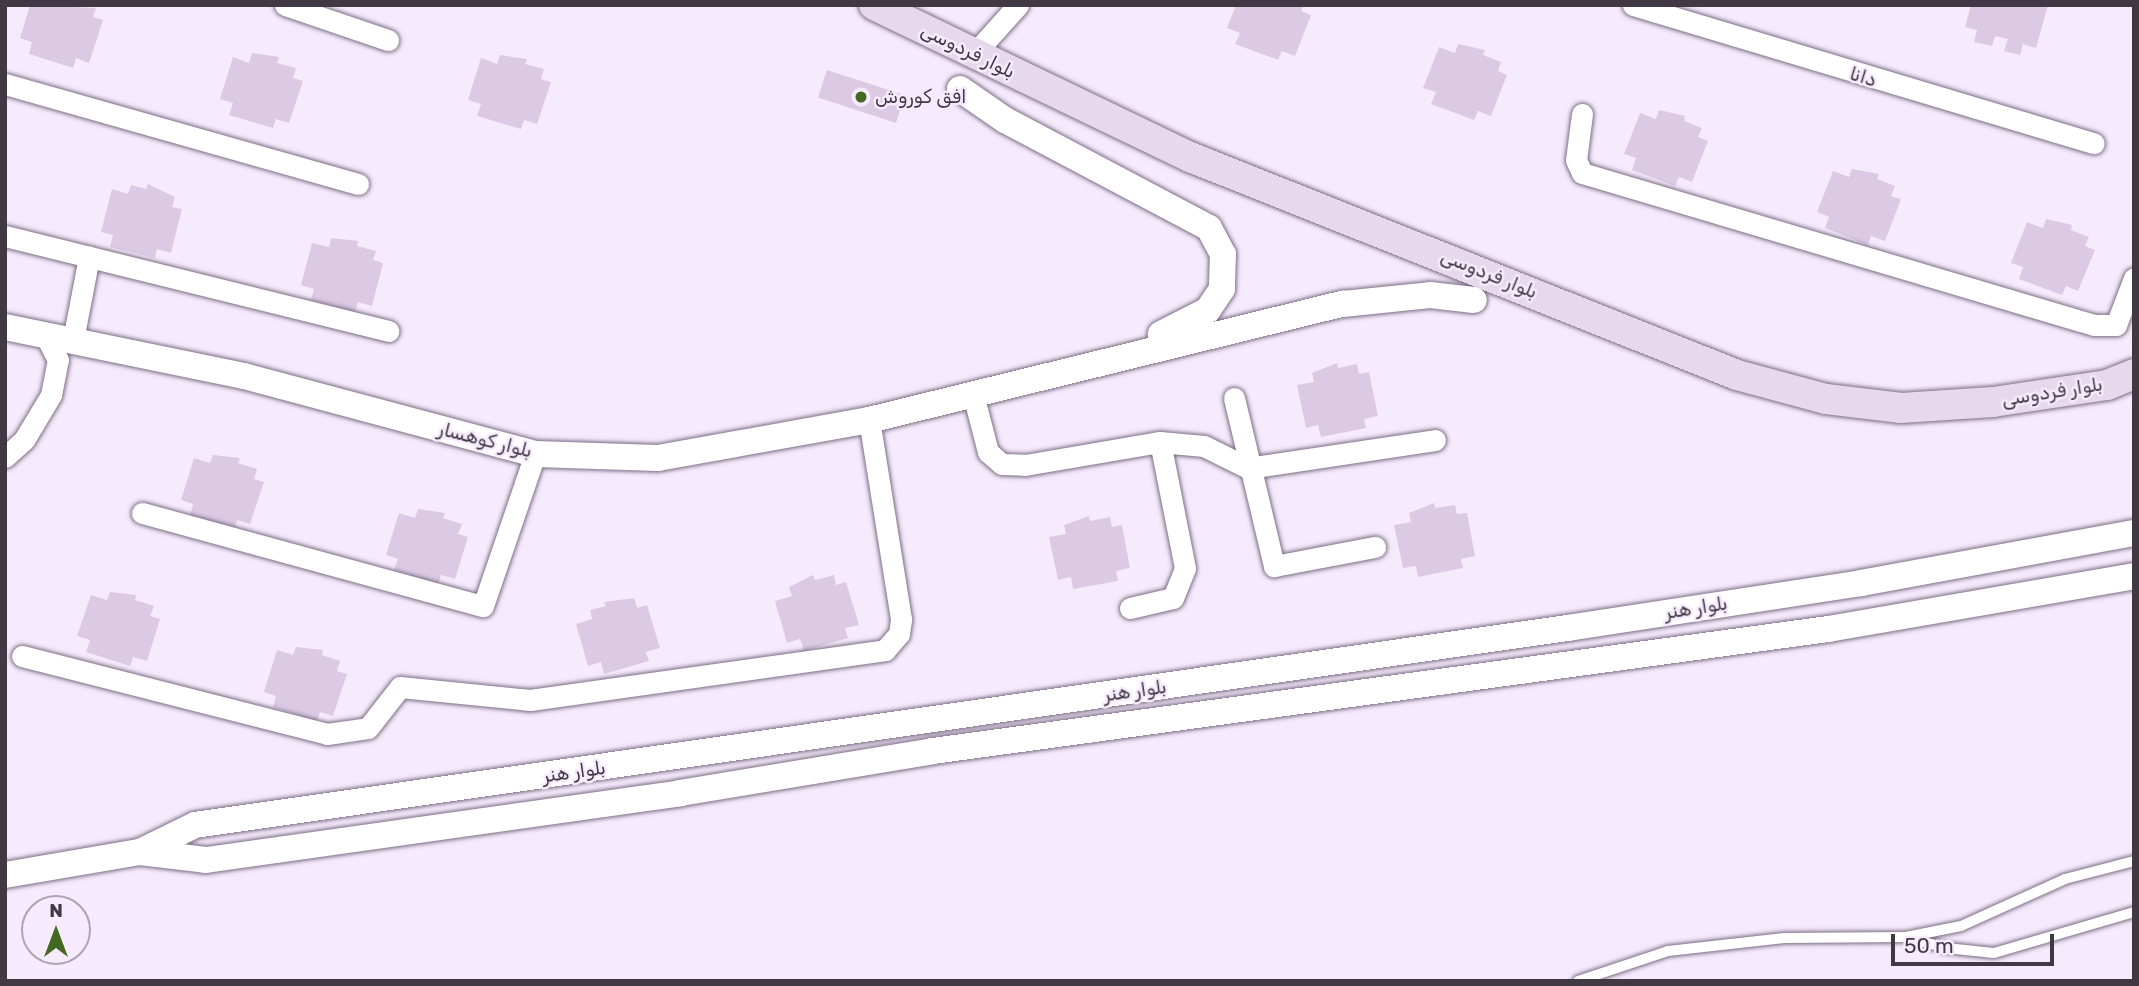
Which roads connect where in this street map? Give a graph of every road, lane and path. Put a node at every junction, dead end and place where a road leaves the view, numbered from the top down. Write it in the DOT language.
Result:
graph roads {
  1 [pos="285,5"];
  2 [pos="874,5"];
  3 [pos="1018,5"];
  4 [pos="1633,5"];
  5 [pos="388,40"];
  6 [pos="974,54"];
  7 [pos="5,84"];
  8 [pos="960,89"];
  9 [pos="1582,114"];
  10 [pos="2094,143"];
  11 [pos="358,184"];
  12 [pos="5,236"];
  13 [pos="89,257"];
  14 [pos="2134,278"];
  15 [pos="1474,300"];
  16 [pos="5,327"];
  17 [pos="388,331"];
  18 [pos="45,334"];
  19 [pos="73,340"];
  20 [pos="1051,374"];
  21 [pos="2134,374"];
  22 [pos="973,394"];
  23 [pos="1234,398"];
  24 [pos="869,420"];
  25 [pos="1435,440"];
  26 [pos="1160,443"];
  27 [pos="535,454"];
  28 [pos="5,457"];
  29 [pos="1248,468"];
  30 [pos="142,513"];
  31 [pos="2134,533"];
  32 [pos="1375,547"];
  33 [pos="2134,576"];
  34 [pos="1130,608"];
  35 [pos="22,656"];
  36 [pos="140,852"];
  37 [pos="2134,860"];
  38 [pos="5,876"];
  39 [pos="2134,912"];
  40 [pos="1906,937"];
  41 [pos="1578,981"];
  1 -- 5 [label="street"];
  2 -- 6 [label="main road, بلوار فردوسی"];
  3 -- 6 [label="street"];
  4 -- 10 [label="street, دانا"];
  6 -- 21 [label="main road, بلوار فردوسی"];
  7 -- 11 [label="street"];
  8 -- 20 [label="street"];
  9 -- 14 [label="street"];
  12 -- 13 [label="street"];
  13 -- 17 [label="street"];
  13 -- 19 [label="street"];
  15 -- 20 [label="street"];
  16 -- 18 [label="street, بلوار کوهسار"];
  18 -- 19 [label="street, بلوار کوهسار"];
  18 -- 28 [label="street"];
  19 -- 27 [label="street, بلوار کوهسار"];
  20 -- 22 [label="street, بلوار کوهسار"];
  22 -- 24 [label="street, بلوار کوهسار"];
  22 -- 26 [label="street"];
  23 -- 29 [label="street"];
  24 -- 27 [label="street, بلوار کوهسار"];
  24 -- 35 [label="street"];
  25 -- 29 [label="street"];
  26 -- 29 [label="street"];
  26 -- 34 [label="street"];
  27 -- 30 [label="street"];
  29 -- 32 [label="street"];
  31 -- 36 [label="street, بلوار هنر"];
  33 -- 36 [label="street, بلوار هنر"];
  36 -- 38 [label="street, بلوار هنر"];
  37 -- 40 [label="lane"];
  39 -- 40 [label="lane"];
  40 -- 41 [label="lane"];
}
